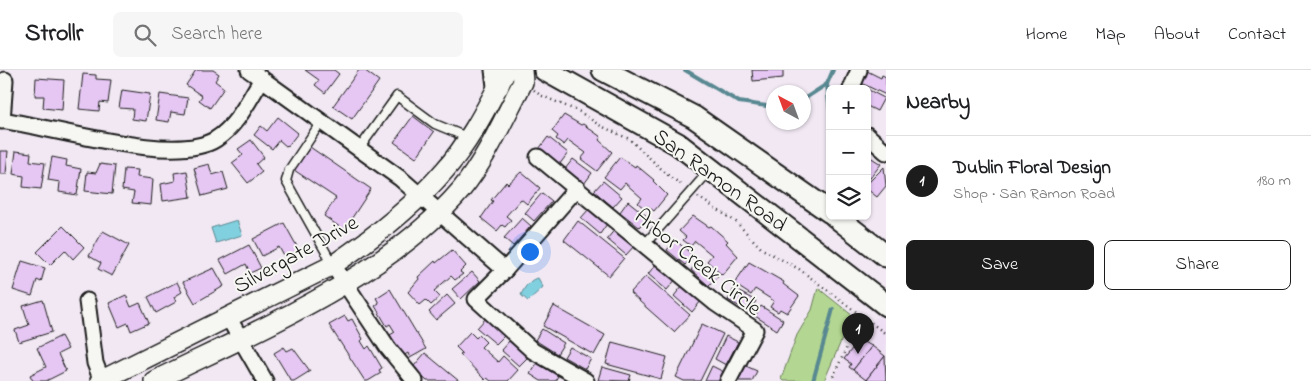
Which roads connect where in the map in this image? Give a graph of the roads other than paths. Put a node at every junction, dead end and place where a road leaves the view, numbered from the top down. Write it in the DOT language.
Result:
graph roads {
  1 [pos="248,70"];
  2 [pos="522,70"];
  3 [pos="545,70"];
  4 [pos="603,70"];
  5 [pos="859,70"];
  6 [pos="500,75"];
  7 [pos="262,78"];
  8 [pos="5,80"];
  9 [pos="853,85"];
  10 [pos="1,120"];
  11 [pos="321,122"];
  12 [pos="469,138"];
  13 [pos="871,139"];
  14 [pos="359,149"];
  15 [pos="886,152"];
  16 [pos="538,158"];
  17 [pos="712,168"];
  18 [pos="577,188"];
  19 [pos="420,196"];
  20 [pos="826,209"];
  21 [pos="439,212"];
  22 [pos="840,220"];
  23 [pos="645,244"];
  24 [pos="886,256"];
  25 [pos="333,265"];
  26 [pos="505,270"];
  27 [pos="346,284"];
  28 [pos="86,301"];
  29 [pos="886,305"];
  30 [pos="228,317"];
  31 [pos="239,339"];
  32 [pos="101,381"];
  33 [pos="154,381"];
  34 [pos="265,381"];
  35 [pos="415,381"];
  36 [pos="586,381"];
  37 [pos="728,381"];
  1 -- 7 [label="street"];
  2 -- 21 [label="street"];
  3 -- 17 [label="main road, San Ramon Road"];
  4 -- 20 [label="main road, San Ramon Road"];
  5 -- 9 [label="street"];
  6 -- 12 [label="street, Silvergate Drive"];
  7 -- 10 [label="street"];
  7 -- 11 [label="street"];
  8 -- 10 [label="street"];
  11 -- 14 [label="street"];
  11 -- 25 [label="lane"];
  12 -- 14 [label="lane"];
  12 -- 19 [label="street, Silvergate Drive"];
  13 -- 15 [label="street"];
  14 -- 19 [label="street"];
  16 -- 18 [label="street, Arbor Creek Circle"];
  17 -- 23 [label="lane"];
  17 -- 29 [label="main road, San Ramon Road"];
  18 -- 23 [label="street, Arbor Creek Circle"];
  18 -- 26 [label="street"];
  19 -- 21 [label="street"];
  19 -- 25 [label="street, Silvergate Drive"];
  21 -- 26 [label="street"];
  21 -- 27 [label="street"];
  22 -- 24 [label="main road"];
  23 -- 37 [label="street, Arbor Creek Circle"];
  25 -- 27 [label="street"];
  25 -- 30 [label="street, Silvergate Drive"];
  26 -- 36 [label="street"];
  27 -- 31 [label="street"];
  27 -- 35 [label="street"];
  28 -- 32 [label="street"];
  30 -- 31 [label="street"];
  30 -- 32 [label="street, Silvergate Drive"];
  31 -- 33 [label="street"];
  31 -- 34 [label="street"];
}
